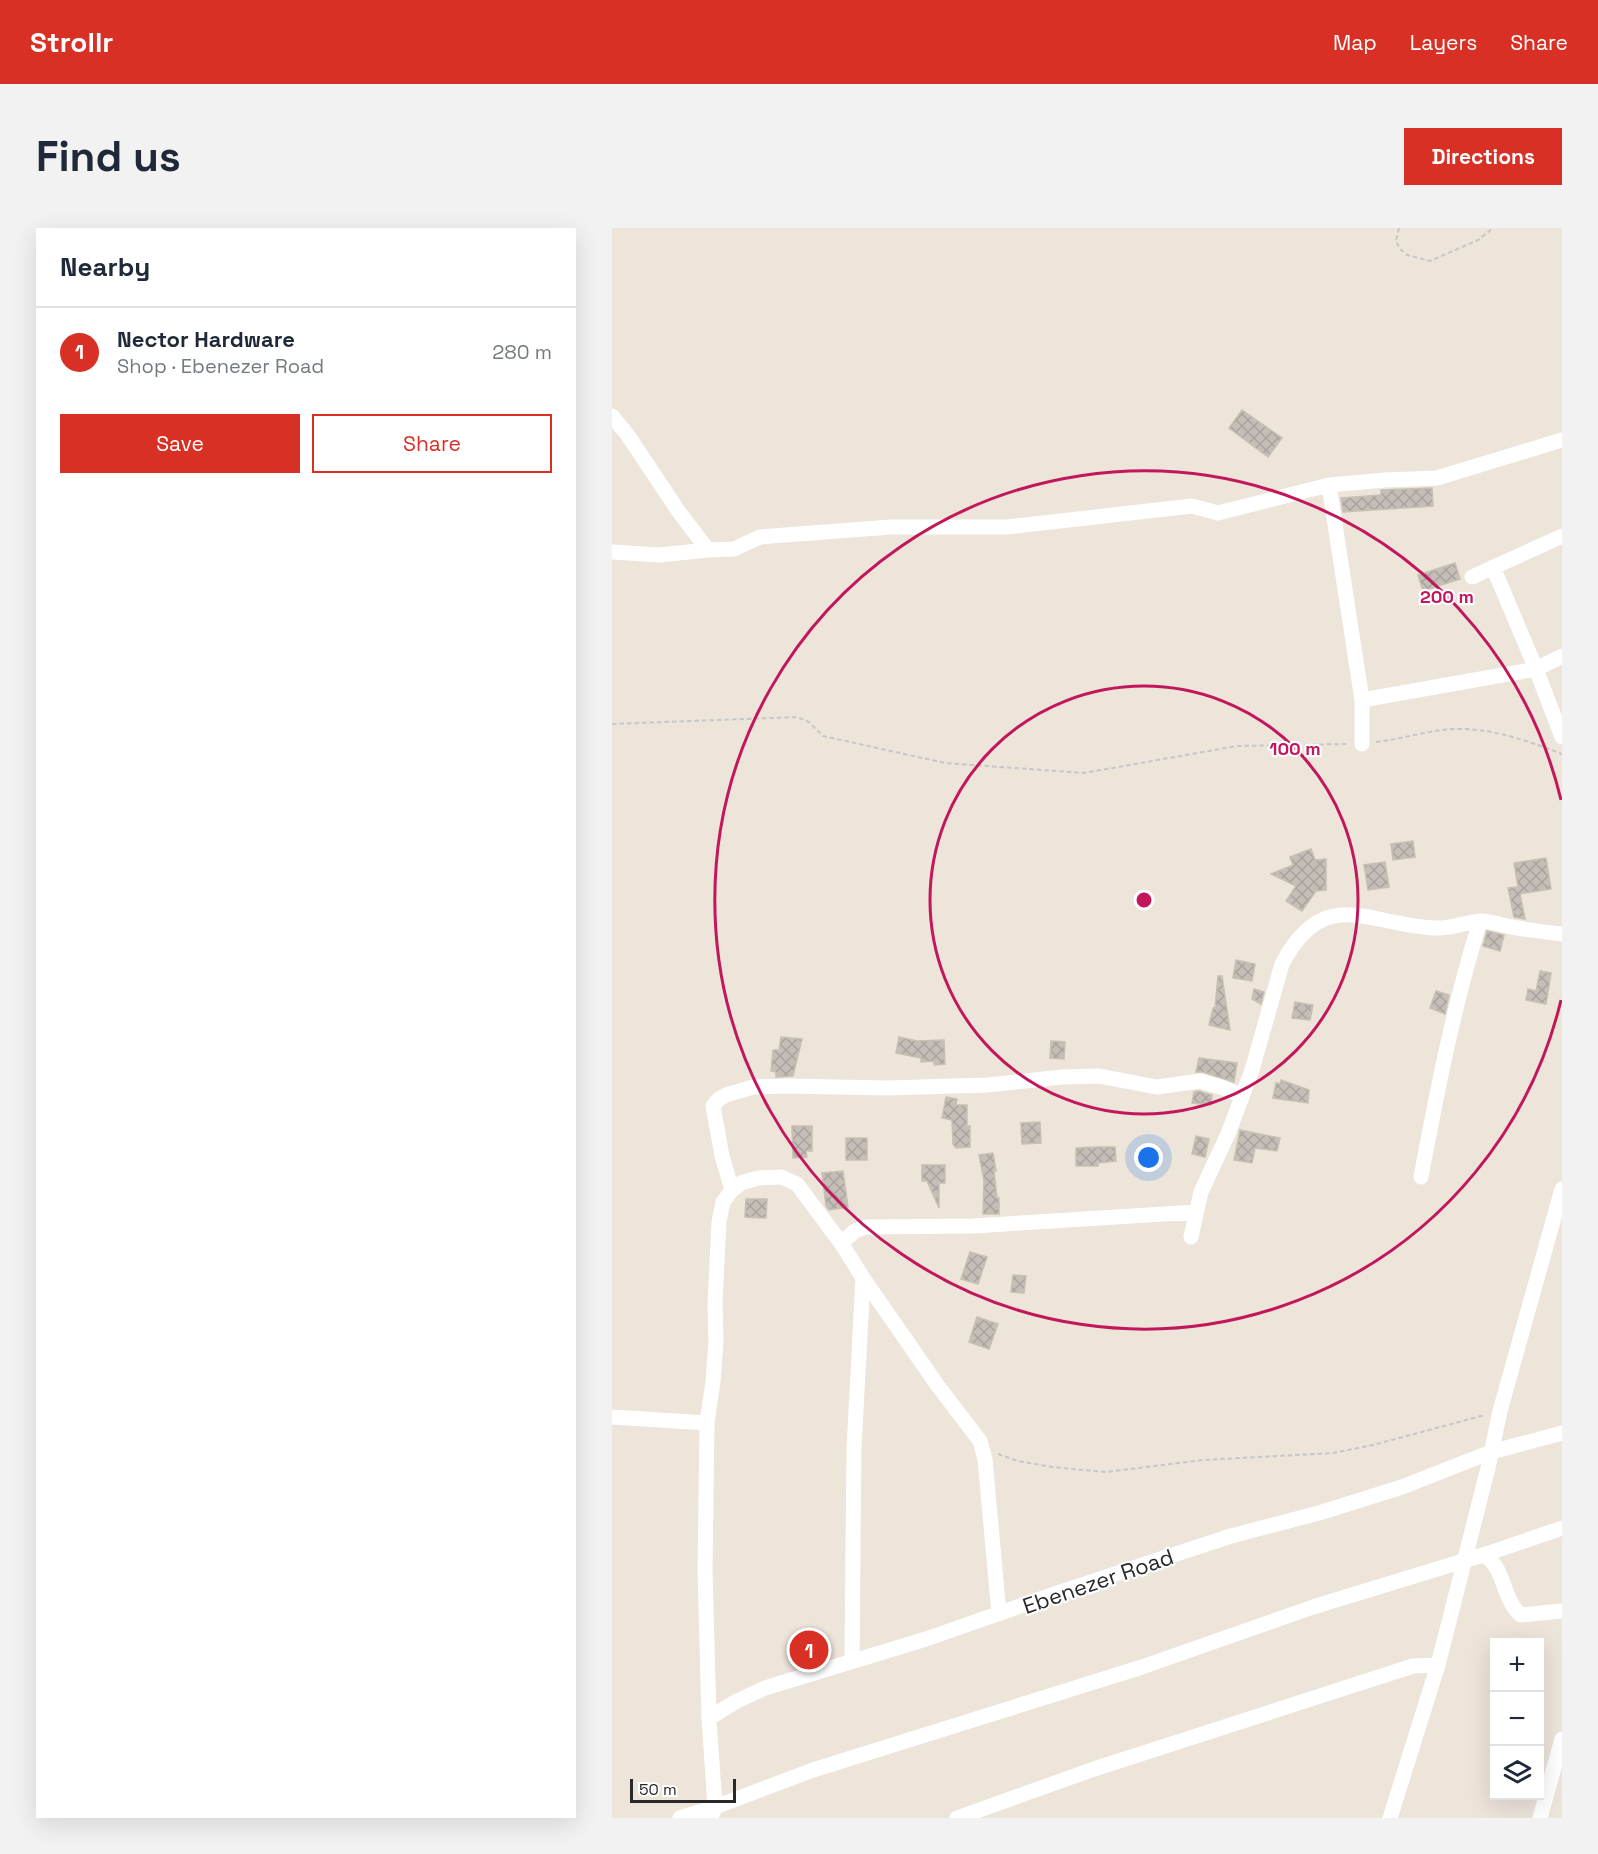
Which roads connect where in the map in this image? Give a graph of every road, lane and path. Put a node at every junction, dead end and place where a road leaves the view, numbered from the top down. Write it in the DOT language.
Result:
graph roads {
  1 [pos="1399,228"];
  2 [pos="1493,228"];
  3 [pos="612,416"];
  4 [pos="1562,440"];
  5 [pos="1329,485"];
  6 [pos="1562,537"];
  7 [pos="708,550"];
  8 [pos="612,552"];
  9 [pos="1493,567"];
  10 [pos="1472,577"];
  11 [pos="1562,656"];
  12 [pos="1536,669"];
  13 [pos="1362,700"];
  14 [pos="612,724"];
  15 [pos="1562,737"];
  16 [pos="1362,744"];
  17 [pos="1562,754"];
  18 [pos="1480,921"];
  19 [pos="1562,934"];
  20 [pos="1242,1096"];
  21 [pos="1421,1177"];
  22 [pos="1562,1189"];
  23 [pos="732,1190"];
  24 [pos="1196,1212"];
  25 [pos="1191,1237"];
  26 [pos="841,1243"];
  27 [pos="863,1278"];
  28 [pos="1500,1411"];
  29 [pos="612,1417"];
  30 [pos="707,1423"];
  31 [pos="1562,1433"];
  32 [pos="983,1449"];
  33 [pos="1491,1452"];
  34 [pos="1562,1528"];
  35 [pos="1483,1555"];
  36 [pos="1464,1560"];
  37 [pos="1562,1611"];
  38 [pos="999,1614"];
  39 [pos="852,1662"];
  40 [pos="1438,1665"];
  41 [pos="709,1718"];
  42 [pos="1562,1739"];
  43 [pos="1559,1761"];
  44 [pos="713,1813"];
  45 [pos="680,1818"];
  46 [pos="957,1818"];
  47 [pos="1390,1818"];
  48 [pos="1540,1818"];
  1 -- 2 [label="path"];
  3 -- 7 [label="street"];
  4 -- 5 [label="street"];
  5 -- 7 [label="street"];
  5 -- 13 [label="street"];
  6 -- 9 [label="street"];
  7 -- 8 [label="street"];
  9 -- 10 [label="street"];
  9 -- 12 [label="street"];
  11 -- 12 [label="street"];
  12 -- 13 [label="street"];
  12 -- 15 [label="street"];
  13 -- 16 [label="street"];
  14 -- 16 [label="path"];
  16 -- 17 [label="path"];
  18 -- 19 [label="street"];
  18 -- 20 [label="street"];
  18 -- 21 [label="street"];
  20 -- 23 [label="street"];
  20 -- 24 [label="street"];
  22 -- 28 [label="street"];
  23 -- 26 [label="street"];
  23 -- 30 [label="street"];
  24 -- 25 [label="street"];
  24 -- 26 [label="street"];
  26 -- 27 [label="street"];
  27 -- 32 [label="street"];
  27 -- 39 [label="street"];
  28 -- 32 [label="path"];
  28 -- 33 [label="street"];
  29 -- 30 [label="street"];
  30 -- 41 [label="street"];
  31 -- 33 [label="street, Ebenezer Road"];
  32 -- 38 [label="street"];
  33 -- 36 [label="street"];
  33 -- 38 [label="street, Ebenezer Road"];
  34 -- 35 [label="street"];
  35 -- 36 [label="street"];
  35 -- 37 [label="street"];
  36 -- 40 [label="street"];
  36 -- 44 [label="street"];
  38 -- 39 [label="street, Ebenezer Road"];
  39 -- 41 [label="street, Ebenezer Road"];
  40 -- 46 [label="street"];
  40 -- 47 [label="street"];
  41 -- 44 [label="street"];
  42 -- 43 [label="street"];
  43 -- 48 [label="street"];
  44 -- 45 [label="street"];
}
